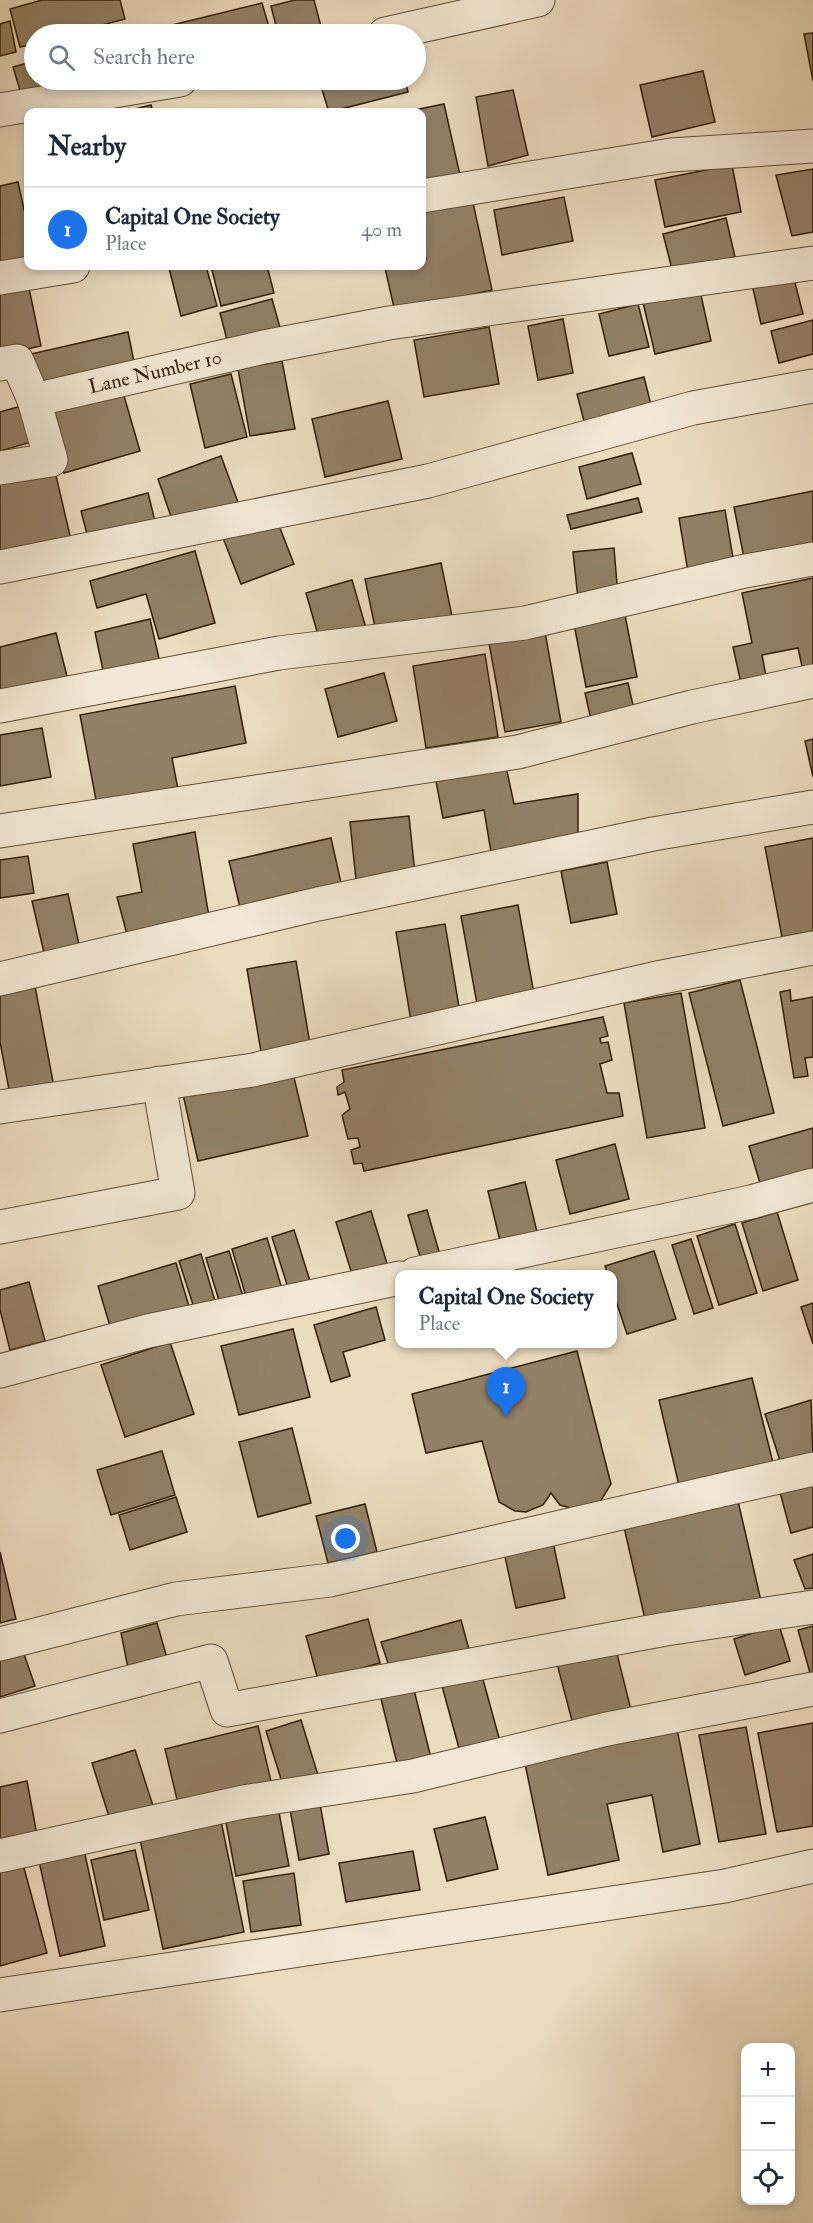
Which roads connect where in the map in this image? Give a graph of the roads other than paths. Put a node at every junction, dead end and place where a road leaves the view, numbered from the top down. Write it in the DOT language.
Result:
graph roads {
  1 [pos="538,0"];
  2 [pos="426,25"];
  3 [pos="120,90"];
  4 [pos="0,110"];
  5 [pos="813,146"];
  6 [pos="426,195"];
  7 [pos="813,263"];
  8 [pos="49,270"];
  9 [pos="0,278"];
  10 [pos="0,364"];
  11 [pos="813,386"];
  12 [pos="34,400"];
  13 [pos="0,468"];
  14 [pos="813,559"];
  15 [pos="0,567"];
  16 [pos="813,681"];
  17 [pos="0,706"];
  18 [pos="813,807"];
  19 [pos="0,831"];
  20 [pos="813,948"];
  21 [pos="0,979"];
  22 [pos="159,1083"];
  23 [pos="0,1107"];
  24 [pos="813,1185"];
  25 [pos="0,1227"];
  26 [pos="438,1270"];
  27 [pos="395,1279"];
  28 [pos="0,1371"];
  29 [pos="813,1469"];
  30 [pos="813,1607"];
  31 [pos="0,1644"];
  32 [pos="813,1689"];
  33 [pos="0,1716"];
  34 [pos="0,1856"];
  35 [pos="813,1866"];
  36 [pos="0,1995"];
  1 -- 2 [label="street"];
  3 -- 4 [label="street"];
  5 -- 6 [label="street"];
  7 -- 12 [label="street, Lane Number 10"];
  8 -- 9 [label="street"];
  10 -- 12 [label="street"];
  11 -- 15 [label="street"];
  12 -- 13 [label="street"];
  14 -- 17 [label="street"];
  16 -- 19 [label="street"];
  18 -- 21 [label="street"];
  20 -- 22 [label="street"];
  22 -- 23 [label="street"];
  22 -- 25 [label="street"];
  24 -- 26 [label="street"];
  27 -- 28 [label="street"];
  29 -- 31 [label="street"];
  30 -- 33 [label="street"];
  32 -- 34 [label="street"];
  35 -- 36 [label="street"];
}
